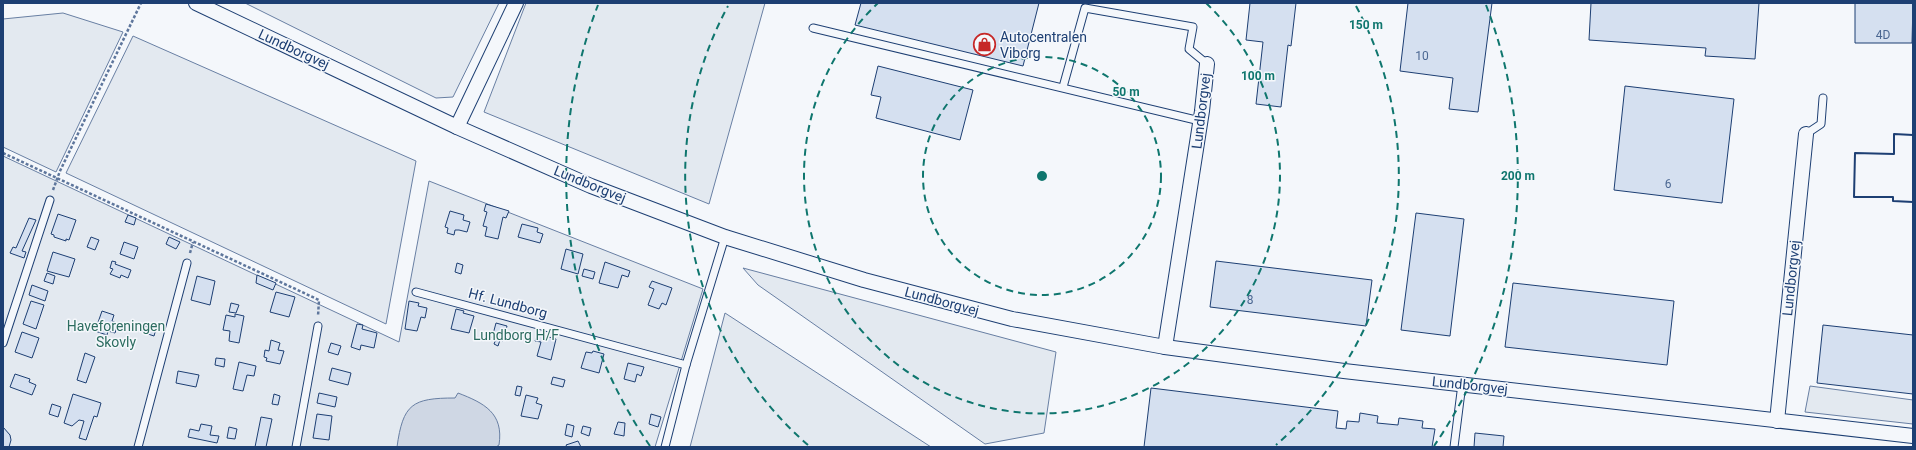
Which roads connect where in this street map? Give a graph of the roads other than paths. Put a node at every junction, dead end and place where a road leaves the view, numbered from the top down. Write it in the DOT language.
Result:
graph roads {
  1 [pos="196,3"];
  2 [pos="516,3"];
  3 [pos="813,28"];
  4 [pos="1207,64"];
  5 [pos="1063,87"];
  6 [pos="1823,98"];
  7 [pos="1200,121"];
  8 [pos="457,126"];
  9 [pos="1806,134"];
  10 [pos="50,200"];
  11 [pos="725,237"];
  12 [pos="187,263"];
  13 [pos="416,292"];
  14 [pos="318,326"];
  15 [pos="3,343"];
  16 [pos="1164,347"];
  17 [pos="686,365"];
  18 [pos="1462,384"];
  19 [pos="1777,421"];
  20 [pos="1910,440"];
  21 [pos="138,447"];
  22 [pos="296,447"];
  23 [pos="665,447"];
  24 [pos="1454,447"];
  1 -- 8 [label="street, Lundborgvej"];
  2 -- 8 [label="street"];
  3 -- 5 [label="lane"];
  4 -- 5 [label="lane"];
  4 -- 7 [label="street, Lundborgvej"];
  5 -- 7 [label="lane"];
  6 -- 9 [label="lane"];
  7 -- 16 [label="street, Lundborgvej"];
  8 -- 11 [label="street, Lundborgvej"];
  9 -- 19 [label="street, Lundborgvej"];
  10 -- 15 [label="lane"];
  11 -- 16 [label="street, Lundborgvej"];
  11 -- 17 [label="lane"];
  12 -- 21 [label="lane"];
  13 -- 17 [label="lane, Hf. Lundborg"];
  14 -- 22 [label="lane"];
  16 -- 18 [label="street, Lundborgvej"];
  17 -- 23 [label="lane"];
  18 -- 19 [label="street, Lundborgvej"];
  18 -- 24 [label="lane"];
  19 -- 20 [label="street, Lundborgvej"];
}
